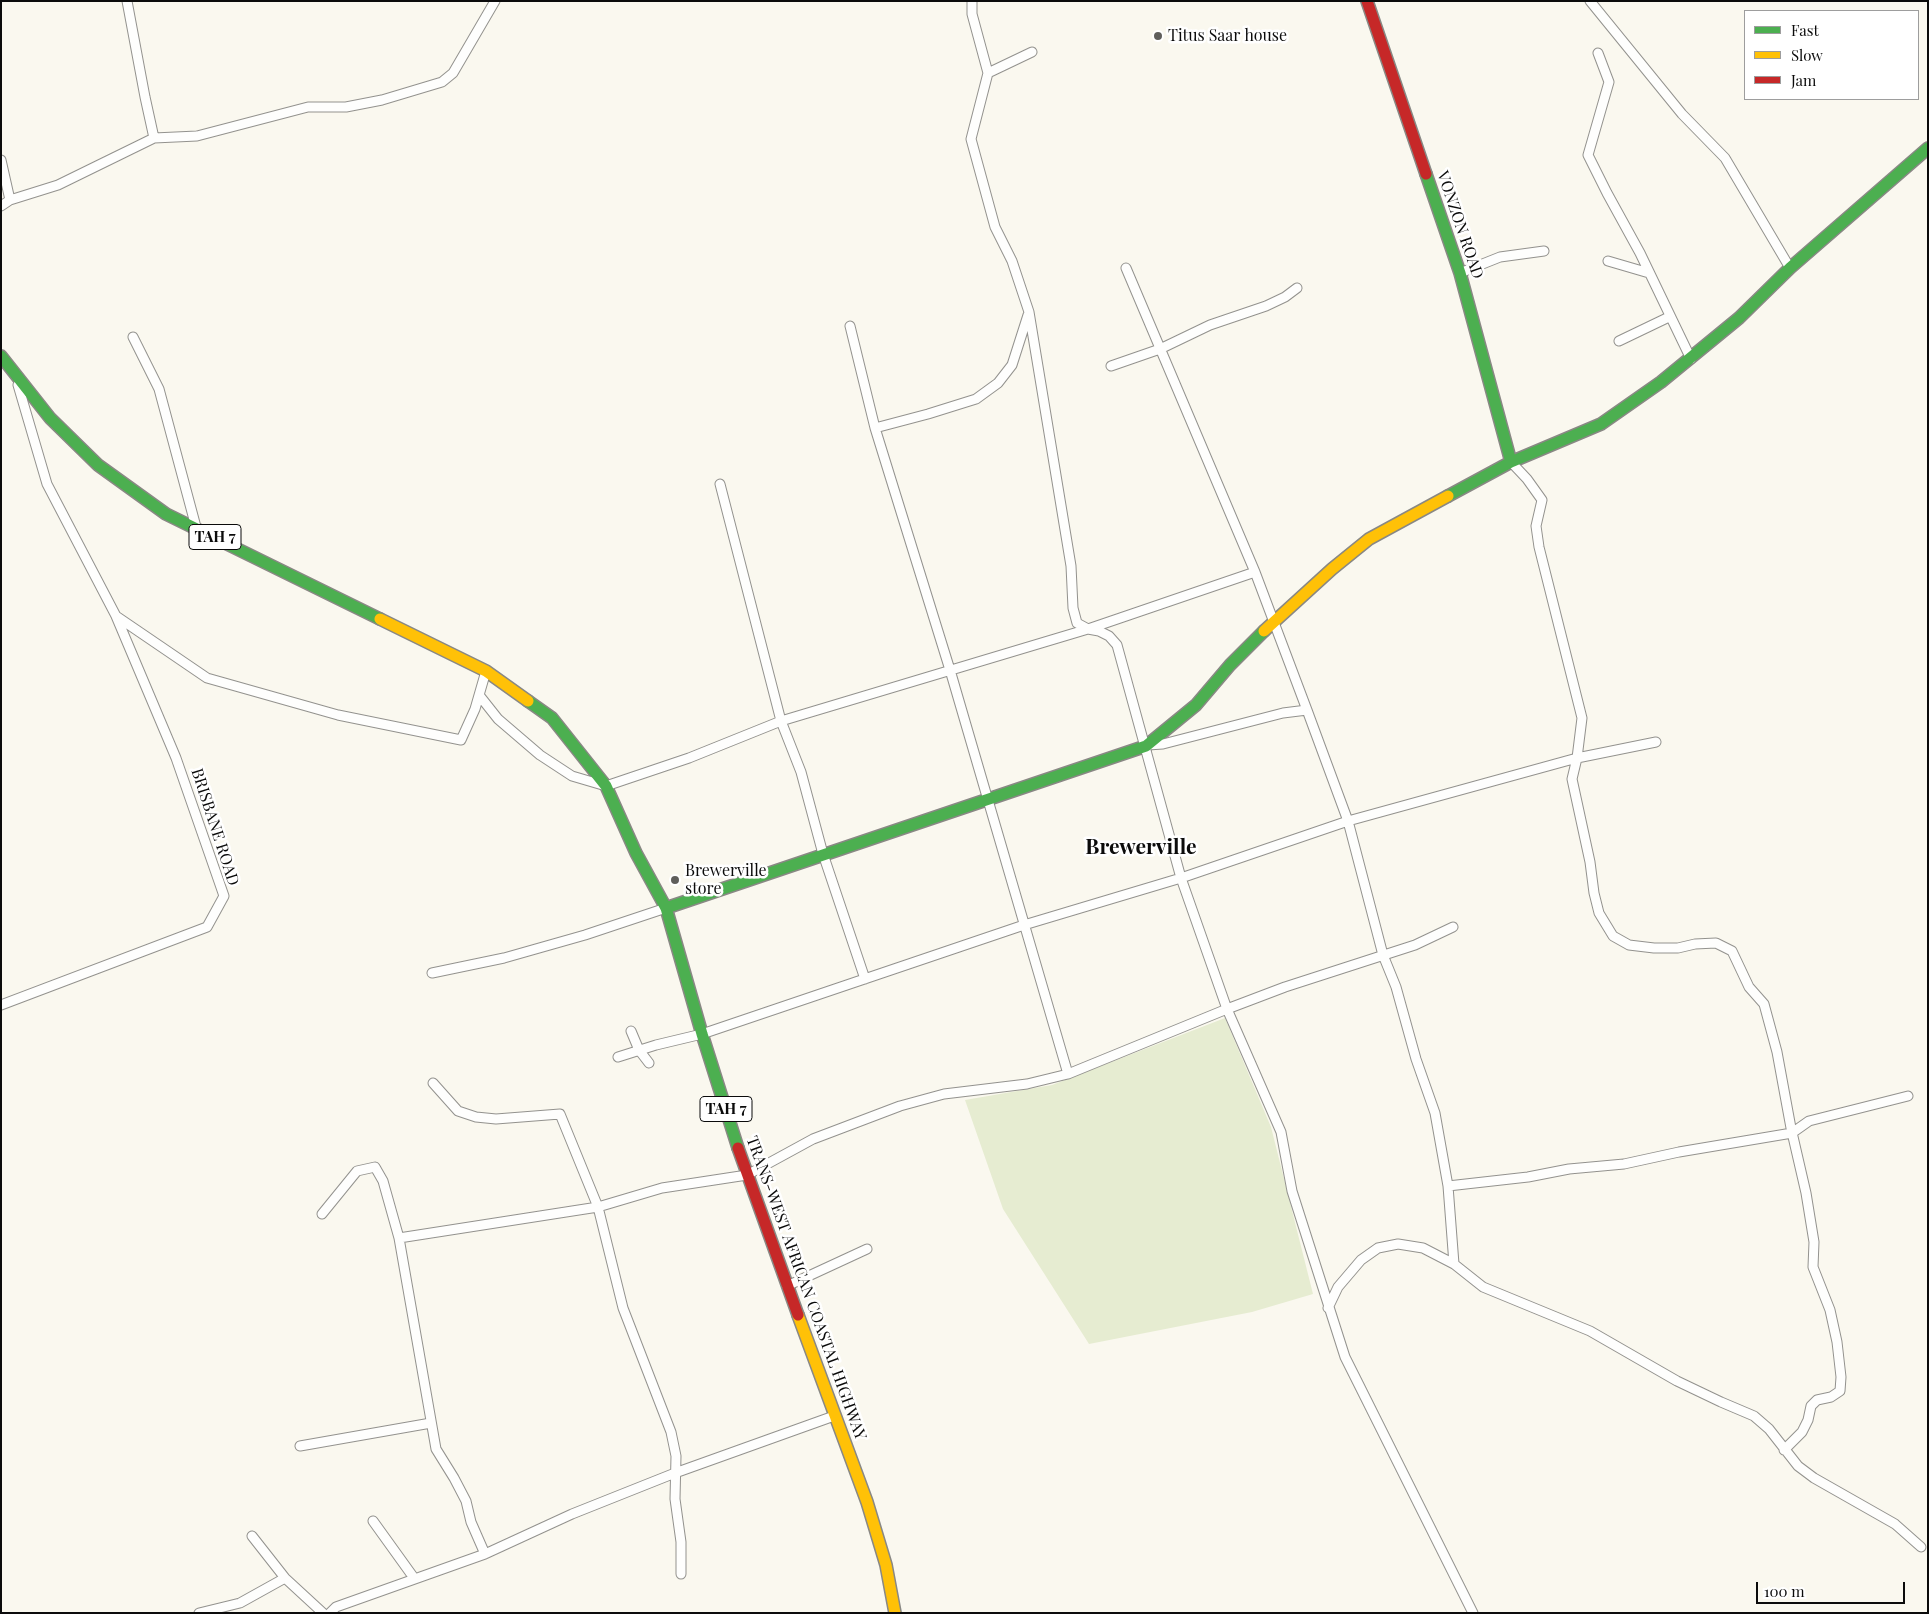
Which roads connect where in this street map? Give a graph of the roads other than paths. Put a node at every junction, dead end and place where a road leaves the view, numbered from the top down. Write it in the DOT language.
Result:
graph roads {
  1 [pos="127,1"];
  2 [pos="496,1"];
  3 [pos="972,1"];
  4 [pos="1367,1"];
  5 [pos="1590,1"];
  6 [pos="1032,52"];
  7 [pos="1598,53"];
  8 [pos="988,73"];
  9 [pos="154,138"];
  10 [pos="1928,148"];
  11 [pos="1,160"];
  12 [pos="10,200"];
  13 [pos="1,206"];
  14 [pos="1544,252"];
  15 [pos="1608,262"];
  16 [pos="1126,268"];
  17 [pos="1790,268"];
  18 [pos="1460,273"];
  19 [pos="1649,273"];
  20 [pos="1297,288"];
  21 [pos="1029,312"];
  22 [pos="1669,317"];
  23 [pos="850,326"];
  24 [pos="133,337"];
  25 [pos="1619,341"];
  26 [pos="1160,348"];
  27 [pos="1,356"];
  28 [pos="1691,359"];
  29 [pos="1111,366"];
  30 [pos="15,375"];
  31 [pos="875,428"];
  32 [pos="1512,462"];
  33 [pos="720,484"];
  34 [pos="196,528"];
  35 [pos="1255,572"];
  36 [pos="116,616"];
  37 [pos="1274,621"];
  38 [pos="1088,629"];
  39 [pos="950,670"];
  40 [pos="486,671"];
  41 [pos="479,695"];
  42 [pos="1307,710"];
  43 [pos="781,720"];
  44 [pos="1656,742"];
  45 [pos="1146,746"];
  46 [pos="1577,758"];
  47 [pos="606,786"];
  48 [pos="987,799"];
  49 [pos="1348,821"];
  50 [pos="823,854"];
  51 [pos="1181,878"];
  52 [pos="666,908"];
  53 [pos="1024,925"];
  54 [pos="1453,927"];
  55 [pos="1383,955"];
  56 [pos="432,973"];
  57 [pos="865,979"];
  58 [pos="1,1005"];
  59 [pos="1227,1009"];
  60 [pos="631,1031"];
  61 [pos="702,1034"];
  62 [pos="639,1050"];
  63 [pos="618,1057"];
  64 [pos="649,1063"];
  65 [pos="1068,1074"];
  66 [pos="433,1082"];
  67 [pos="1908,1096"];
  68 [pos="1792,1133"];
  69 [pos="747,1175"];
  70 [pos="1448,1186"];
  71 [pos="598,1207"];
  72 [pos="322,1214"];
  73 [pos="399,1238"];
  74 [pos="867,1249"];
  75 [pos="1454,1264"];
  76 [pos="787,1286"];
  77 [pos="1328,1308"];
  78 [pos="834,1416"];
  79 [pos="431,1423"];
  80 [pos="300,1446"];
  81 [pos="1784,1450"];
  82 [pos="675,1474"];
  83 [pos="373,1522"];
  84 [pos="252,1536"];
  85 [pos="1921,1547"];
  86 [pos="485,1554"];
  87 [pos="681,1574"];
  88 [pos="285,1578"];
  89 [pos="414,1578"];
  90 [pos="199,1613"];
  91 [pos="323,1613"];
  92 [pos="330,1613"];
  93 [pos="895,1613"];
  94 [pos="1473,1613"];
  1 -- 9 [label="street"];
  2 -- 9 [label="street"];
  3 -- 8 [label="street"];
  4 -- 18 [label="main road, VONZON ROAD"];
  5 -- 17 [label="street"];
  6 -- 8 [label="street"];
  7 -- 19 [label="street"];
  8 -- 21 [label="street"];
  9 -- 12 [label="street"];
  10 -- 17 [label="main road"];
  11 -- 12 [label="street"];
  12 -- 13 [label="street"];
  14 -- 18 [label="street"];
  15 -- 19 [label="street"];
  16 -- 26 [label="street"];
  17 -- 28 [label="main road"];
  18 -- 32 [label="main road, VONZON ROAD"];
  19 -- 22 [label="street"];
  20 -- 26 [label="street"];
  21 -- 31 [label="street"];
  21 -- 38 [label="street"];
  22 -- 25 [label="street"];
  22 -- 28 [label="street"];
  23 -- 31 [label="street"];
  24 -- 34 [label="street"];
  26 -- 29 [label="street"];
  26 -- 35 [label="street"];
  27 -- 30 [label="main road, TRANS-WEST AFRICAN COASTAL HIGHWAY / TAH 7"];
  28 -- 32 [label="main road"];
  30 -- 34 [label="main road, TRANS-WEST AFRICAN COASTAL HIGHWAY / TAH 7"];
  30 -- 36 [label="street, BRISBANE ROAD"];
  31 -- 39 [label="street"];
  32 -- 37 [label="main road"];
  32 -- 46 [label="street"];
  33 -- 43 [label="street"];
  34 -- 40 [label="main road, TRANS-WEST AFRICAN COASTAL HIGHWAY / TAH 7"];
  35 -- 37 [label="street"];
  35 -- 38 [label="street"];
  36 -- 41 [label="street"];
  36 -- 58 [label="street, BRISBANE ROAD"];
  37 -- 42 [label="street"];
  37 -- 45 [label="main road"];
  38 -- 39 [label="street"];
  38 -- 45 [label="street"];
  39 -- 43 [label="street"];
  39 -- 48 [label="street"];
  40 -- 41 [label="street"];
  40 -- 47 [label="main road, TRANS-WEST AFRICAN COASTAL HIGHWAY / TAH 7"];
  41 -- 47 [label="street"];
  42 -- 45 [label="street"];
  42 -- 49 [label="street"];
  43 -- 47 [label="street"];
  43 -- 50 [label="street"];
  44 -- 46 [label="street"];
  45 -- 48 [label="main road"];
  45 -- 51 [label="street"];
  46 -- 49 [label="street"];
  46 -- 68 [label="street"];
  47 -- 52 [label="main road, TRANS-WEST AFRICAN COASTAL HIGHWAY / TAH 7"];
  48 -- 50 [label="main road"];
  48 -- 53 [label="street"];
  49 -- 51 [label="street"];
  49 -- 55 [label="street"];
  50 -- 52 [label="main road"];
  50 -- 57 [label="street"];
  51 -- 53 [label="street"];
  51 -- 59 [label="street"];
  52 -- 56 [label="street"];
  52 -- 61 [label="main road, TRANS-WEST AFRICAN COASTAL HIGHWAY / TAH 7"];
  53 -- 57 [label="street"];
  53 -- 65 [label="street"];
  54 -- 55 [label="street"];
  55 -- 59 [label="street"];
  55 -- 70 [label="street"];
  57 -- 61 [label="street"];
  59 -- 65 [label="street"];
  59 -- 77 [label="street"];
  60 -- 62 [label="street"];
  61 -- 62 [label="street"];
  61 -- 69 [label="main road, TRANS-WEST AFRICAN COASTAL HIGHWAY / TAH 7"];
  62 -- 63 [label="street"];
  62 -- 64 [label="street"];
  65 -- 69 [label="street"];
  66 -- 71 [label="street"];
  67 -- 68 [label="street"];
  68 -- 70 [label="street"];
  68 -- 81 [label="street"];
  69 -- 71 [label="street"];
  69 -- 76 [label="main road, TRANS-WEST AFRICAN COASTAL HIGHWAY / TAH 7"];
  70 -- 75 [label="street"];
  71 -- 73 [label="street"];
  71 -- 82 [label="street"];
  72 -- 73 [label="street"];
  73 -- 79 [label="street"];
  74 -- 76 [label="street"];
  75 -- 77 [label="street"];
  75 -- 81 [label="street"];
  76 -- 78 [label="main road, TRANS-WEST AFRICAN COASTAL HIGHWAY / TAH 7"];
  77 -- 94 [label="street"];
  78 -- 82 [label="street"];
  78 -- 93 [label="main road, TRANS-WEST AFRICAN COASTAL HIGHWAY / TAH 7"];
  79 -- 80 [label="street"];
  79 -- 86 [label="street"];
  81 -- 85 [label="street"];
  82 -- 86 [label="street"];
  82 -- 87 [label="street"];
  83 -- 89 [label="street"];
  84 -- 88 [label="street"];
  86 -- 89 [label="street"];
  88 -- 90 [label="street"];
  88 -- 91 [label="street"];
  89 -- 92 [label="street"];
}
